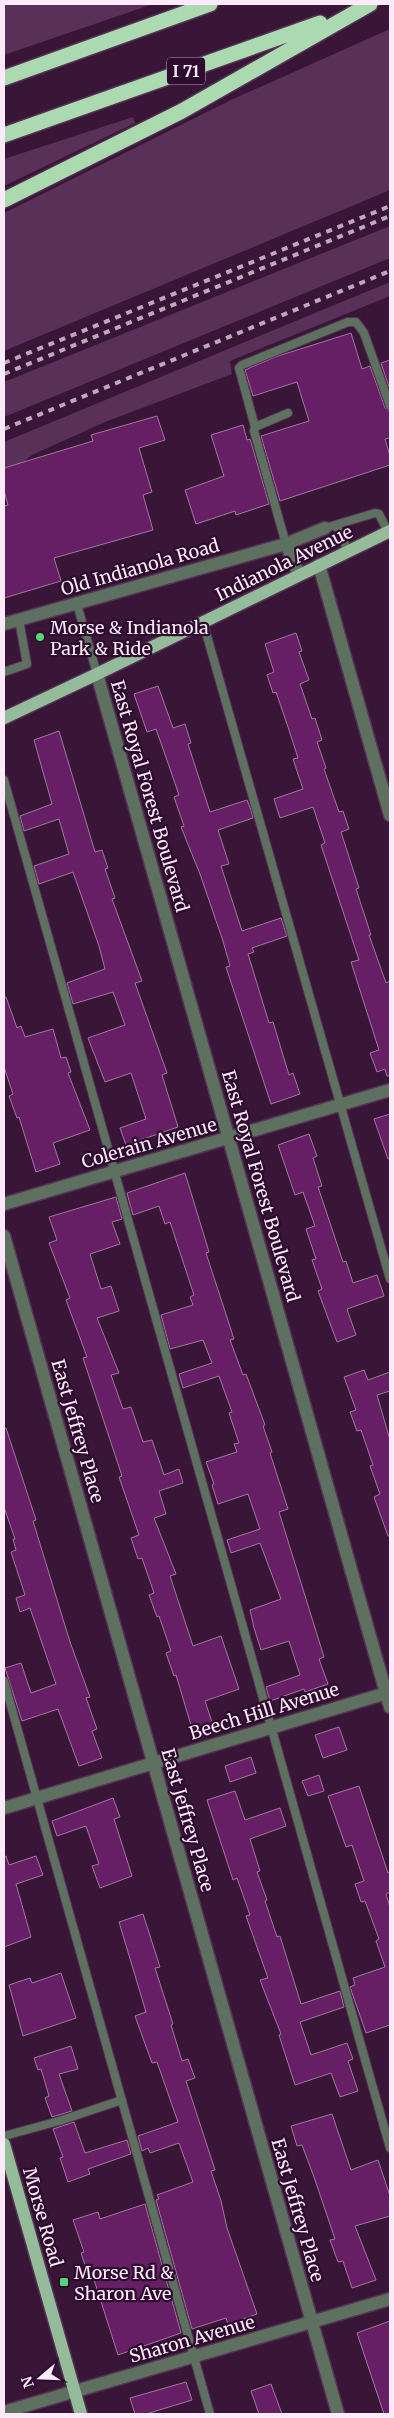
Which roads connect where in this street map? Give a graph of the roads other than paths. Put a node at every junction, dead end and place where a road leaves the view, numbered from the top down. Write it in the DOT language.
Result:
graph roads {
  1 [pos="210,4"];
  2 [pos="368,4"];
  3 [pos="4,78"];
  4 [pos="4,135"];
  5 [pos="4,200"];
  6 [pos="390,406"];
  7 [pos="288,414"];
  8 [pos="255,427"];
  9 [pos="331,526"];
  10 [pos="389,532"];
  11 [pos="286,544"];
  12 [pos="348,551"];
  13 [pos="319,565"];
  14 [pos="299,574"];
  15 [pos="77,604"];
  16 [pos="18,620"];
  17 [pos="203,622"];
  18 [pos="4,624"];
  19 [pos="4,672"];
  20 [pos="97,674"];
  21 [pos="4,718"];
  22 [pos="4,780"];
  23 [pos="390,815"];
  24 [pos="390,1090"];
  25 [pos="340,1105"];
  26 [pos="229,1138"];
  27 [pos="114,1172"];
  28 [pos="4,1204"];
  29 [pos="4,1236"];
  30 [pos="390,1279"];
  31 [pos="4,1681"];
  32 [pos="388,1692"];
  33 [pos="390,1707"];
  34 [pos="271,1727"];
  35 [pos="154,1762"];
  36 [pos="36,1796"];
  37 [pos="4,1808"];
  38 [pos="122,2100"];
  39 [pos="4,2136"];
  40 [pos="4,2144"];
  41 [pos="390,2148"];
  42 [pos="390,2298"];
  43 [pos="311,2322"];
  44 [pos="193,2356"];
  45 [pos="74,2391"];
  46 [pos="4,2412"];
  47 [pos="81,2414"];
  48 [pos="210,2414"];
  49 [pos="338,2414"];
  1 -- 3 [label="highway"];
  2 -- 4 [label="highway, I 71"];
  2 -- 5 [label="highway"];
  6 -- 8 [label="lane"];
  7 -- 8 [label="lane"];
  8 -- 11 [label="lane"];
  9 -- 10 [label="lane"];
  9 -- 11 [label="street, Old Indianola Road"];
  9 -- 12 [label="lane"];
  10 -- 12 [label="main road, Indianola Avenue"];
  11 -- 14 [label="street"];
  11 -- 15 [label="street, Old Indianola Road"];
  12 -- 13 [label="main road, Indianola Avenue"];
  13 -- 14 [label="main road, Indianola Avenue"];
  13 -- 23 [label="street"];
  14 -- 17 [label="main road, Indianola Avenue"];
  15 -- 16 [label="street, Old Indianola Road"];
  15 -- 20 [label="lane"];
  16 -- 18 [label="street, Old Indianola Road"];
  16 -- 19 [label="lane"];
  17 -- 20 [label="main road, Indianola Avenue"];
  17 -- 25 [label="lane"];
  20 -- 21 [label="main road, Indianola Avenue"];
  20 -- 26 [label="street, East Royal Forest Boulevard"];
  22 -- 27 [label="lane"];
  24 -- 25 [label="street, Colerain Avenue"];
  25 -- 26 [label="street, Colerain Avenue"];
  25 -- 30 [label="lane"];
  26 -- 27 [label="street, Colerain Avenue"];
  26 -- 32 [label="street, East Royal Forest Boulevard"];
  27 -- 28 [label="street, Colerain Avenue"];
  27 -- 34 [label="lane"];
  29 -- 35 [label="street, East Jeffrey Place"];
  31 -- 36 [label="lane"];
  32 -- 33 [label="street, East Royal Forest Boulevard"];
  32 -- 34 [label="street, Beech Hill Avenue"];
  34 -- 35 [label="street, Beech Hill Avenue"];
  34 -- 41 [label="lane"];
  35 -- 36 [label="street, Beech Hill Avenue"];
  35 -- 43 [label="street, East Jeffrey Place"];
  36 -- 37 [label="street, Beech Hill Avenue"];
  36 -- 38 [label="lane"];
  38 -- 39 [label="lane"];
  38 -- 44 [label="lane"];
  40 -- 45 [label="main road, Morse Road"];
  42 -- 43 [label="street, Sharon Avenue"];
  43 -- 44 [label="street, Sharon Avenue"];
  43 -- 49 [label="street, East Jeffrey Place"];
  44 -- 45 [label="street, Sharon Avenue"];
  44 -- 48 [label="lane"];
  45 -- 46 [label="street, Sharon Avenue"];
  45 -- 47 [label="main road, Morse Road"];
}
